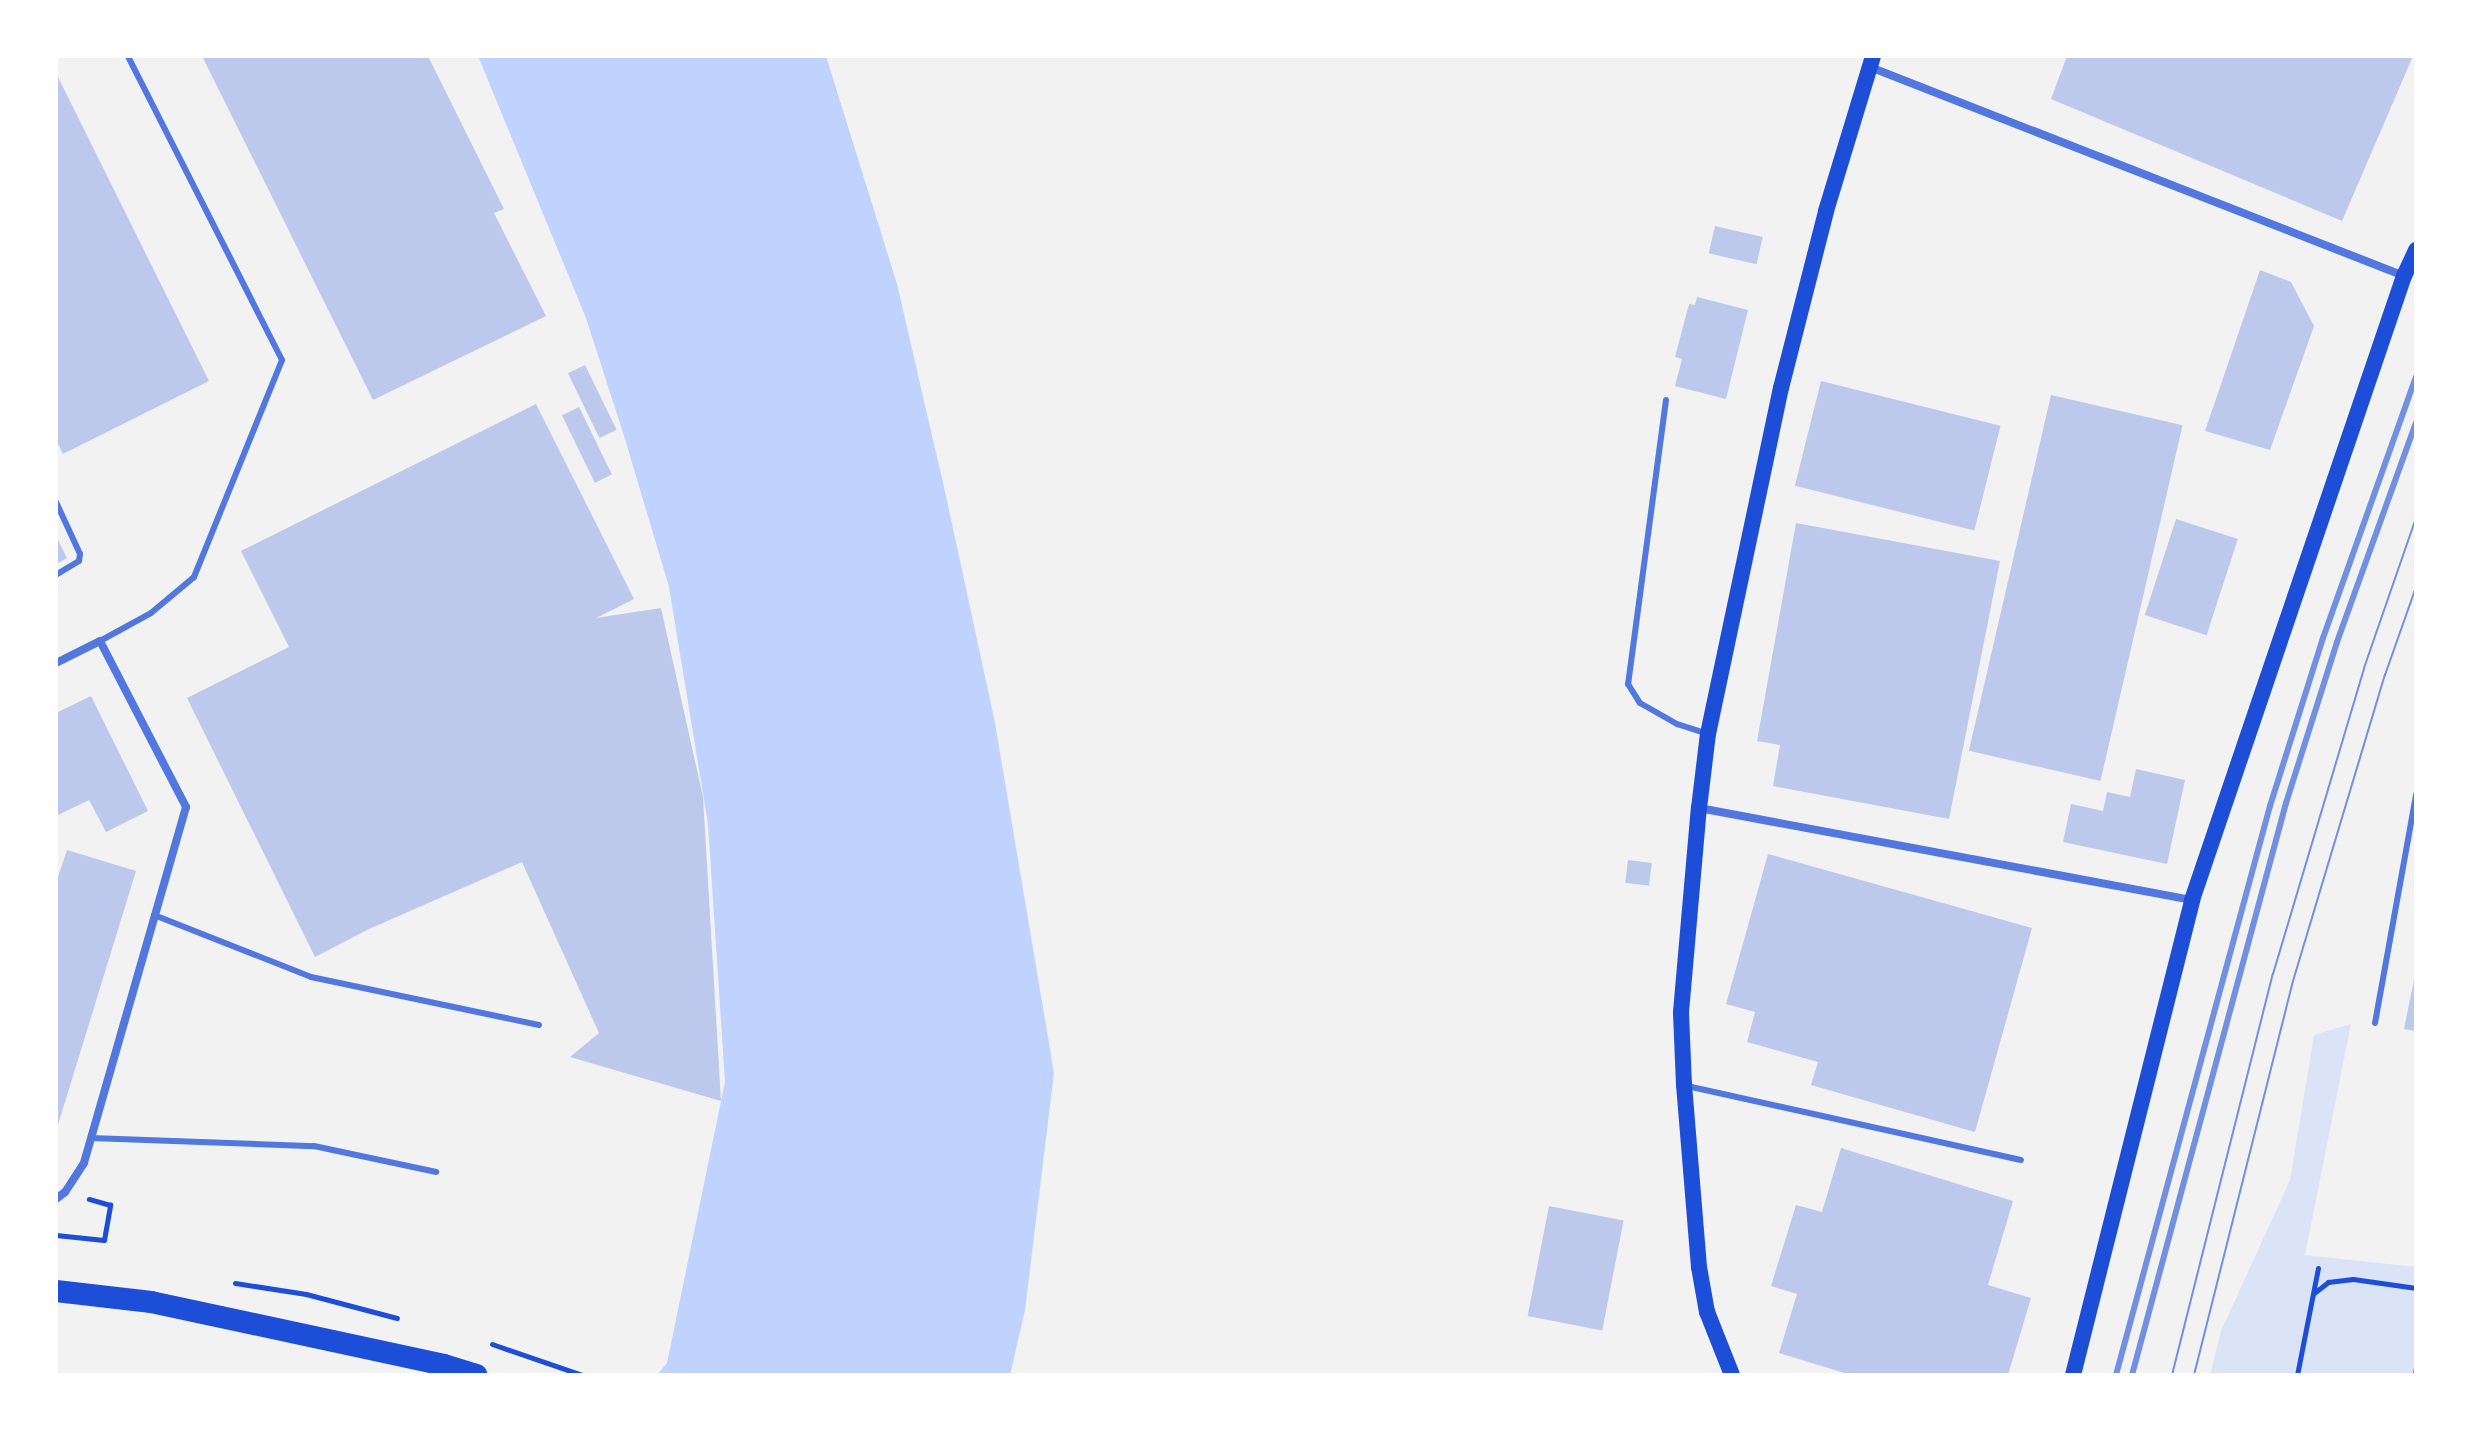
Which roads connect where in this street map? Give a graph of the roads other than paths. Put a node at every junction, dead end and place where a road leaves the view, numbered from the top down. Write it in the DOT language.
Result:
graph roads {
  1 [pos="128,56"];
  2 [pos="1871,62"];
  3 [pos="2416,250"];
  4 [pos="2404,276"];
  5 [pos="1666,400"];
  6 [pos="56,502"];
  7 [pos="56,575"];
  8 [pos="100,641"];
  9 [pos="56,663"];
  10 [pos="1708,734"];
  11 [pos="2416,794"];
  12 [pos="1699,808"];
  13 [pos="2192,900"];
  14 [pos="154,915"];
  15 [pos="2375,1023"];
  16 [pos="539,1025"];
  17 [pos="1684,1085"];
  18 [pos="91,1138"];
  19 [pos="2021,1160"];
  20 [pos="436,1172"];
  21 [pos="56,1199"];
  22 [pos="56,1291"];
  23 [pos="476,1375"];
  24 [pos="1732,1375"];
  25 [pos="2073,1375"];
  1 -- 8 [label="lane"];
  2 -- 4 [label="street"];
  2 -- 10 [label="main road"];
  3 -- 4 [label="main road"];
  4 -- 13 [label="main road"];
  5 -- 10 [label="lane"];
  6 -- 7 [label="lane"];
  8 -- 9 [label="street"];
  8 -- 14 [label="street"];
  10 -- 12 [label="main road"];
  11 -- 15 [label="lane"];
  12 -- 13 [label="street"];
  12 -- 17 [label="main road"];
  13 -- 25 [label="main road"];
  14 -- 16 [label="lane"];
  14 -- 18 [label="street"];
  17 -- 19 [label="lane"];
  17 -- 24 [label="main road"];
  18 -- 20 [label="lane"];
  18 -- 21 [label="street"];
  22 -- 23 [label="highway"];
}
